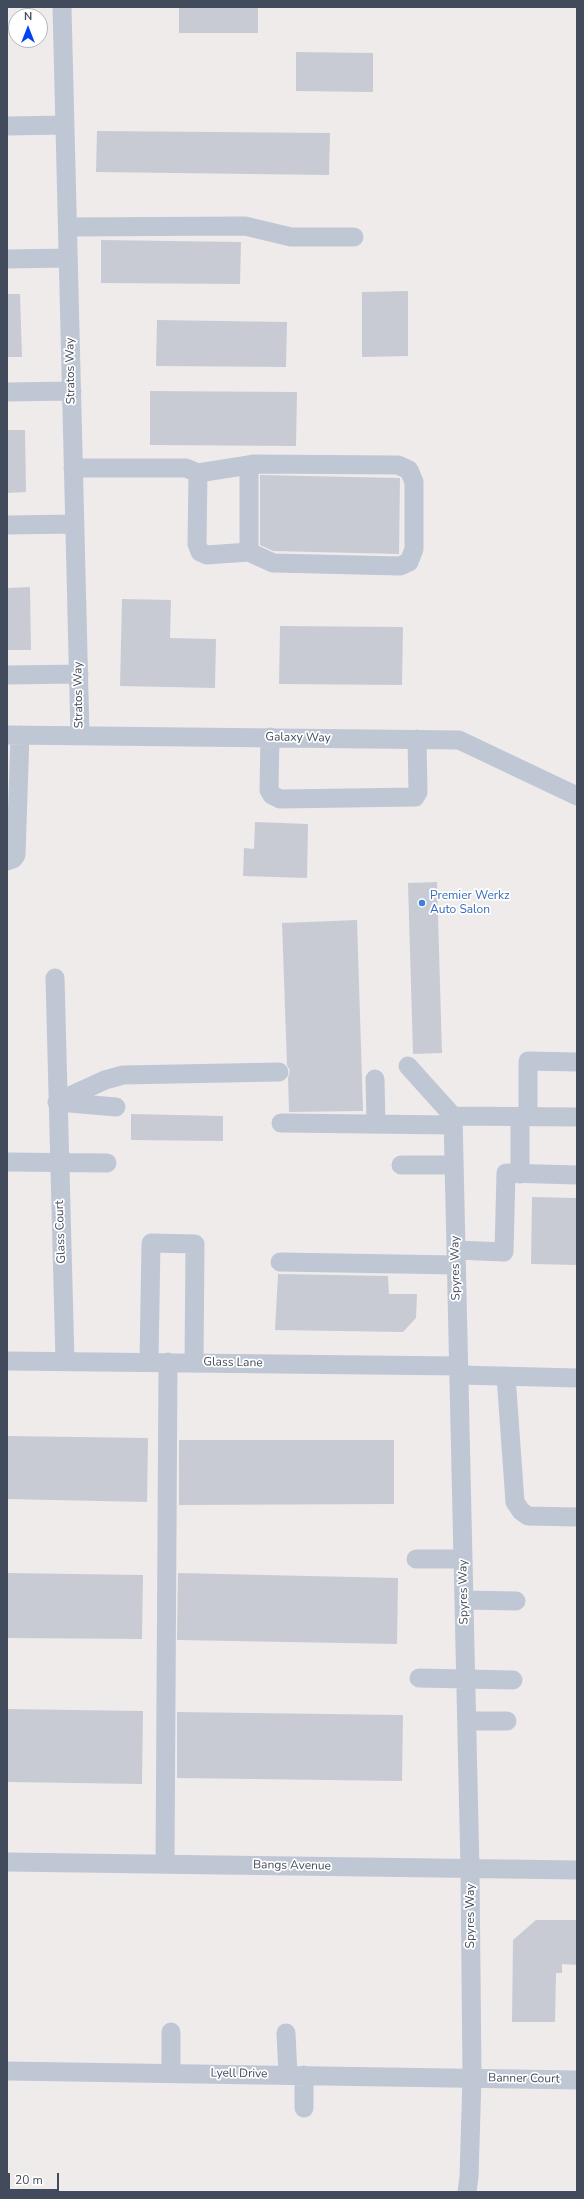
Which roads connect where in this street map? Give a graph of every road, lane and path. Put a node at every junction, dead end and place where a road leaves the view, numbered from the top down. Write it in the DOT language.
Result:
graph roads {
  1 [pos="62,7"];
  2 [pos="65,125"];
  3 [pos="7,126"];
  4 [pos="68,227"];
  5 [pos="354,236"];
  6 [pos="68,258"];
  7 [pos="7,259"];
  8 [pos="72,391"];
  9 [pos="7,392"];
  10 [pos="249,465"];
  11 [pos="73,468"];
  12 [pos="198,472"];
  13 [pos="75,524"];
  14 [pos="7,525"];
  15 [pos="249,552"];
  16 [pos="78,674"];
  17 [pos="7,675"];
  18 [pos="13,735"];
  19 [pos="80,735"];
  20 [pos="270,737"];
  21 [pos="417,739"];
  22 [pos="577,796"];
  23 [pos="7,861"];
  24 [pos="55,978"];
  25 [pos="577,1062"];
  26 [pos="408,1066"];
  27 [pos="279,1072"];
  28 [pos="375,1078"];
  29 [pos="57,1102"];
  30 [pos="116,1107"];
  31 [pos="524,1117"];
  32 [pos="577,1117"];
  33 [pos="453,1120"];
  34 [pos="281,1123"];
  35 [pos="376,1124"];
  36 [pos="7,1162"];
  37 [pos="59,1162"];
  38 [pos="107,1163"];
  39 [pos="401,1165"];
  40 [pos="454,1165"];
  41 [pos="520,1174"];
  42 [pos="577,1175"];
  43 [pos="456,1258"];
  44 [pos="280,1262"];
  45 [pos="7,1361"];
  46 [pos="65,1361"];
  47 [pos="149,1362"];
  48 [pos="168,1362"];
  49 [pos="194,1363"];
  50 [pos="459,1370"];
  51 [pos="506,1376"];
  52 [pos="577,1378"];
  53 [pos="577,1517"];
  54 [pos="463,1559"];
  55 [pos="416,1560"];
  56 [pos="464,1600"];
  57 [pos="516,1601"];
  58 [pos="419,1678"];
  59 [pos="466,1680"];
  60 [pos="513,1680"];
  61 [pos="467,1721"];
  62 [pos="507,1721"];
  63 [pos="7,1862"];
  64 [pos="165,1864"];
  65 [pos="470,1869"];
  66 [pos="577,1870"];
  67 [pos="171,2032"];
  68 [pos="286,2033"];
  69 [pos="7,2070"];
  70 [pos="172,2074"];
  71 [pos="296,2075"];
  72 [pos="472,2078"];
  73 [pos="577,2080"];
  74 [pos="304,2108"];
  75 [pos="467,2192"];
  1 -- 2 [label="street, Stratos Way"];
  2 -- 3 [label="street"];
  2 -- 4 [label="street, Stratos Way"];
  4 -- 5 [label="street"];
  4 -- 6 [label="street, Stratos Way"];
  6 -- 7 [label="street"];
  6 -- 8 [label="street, Stratos Way"];
  8 -- 9 [label="street"];
  8 -- 11 [label="street, Stratos Way"];
  10 -- 12 [label="street"];
  10 -- 15 [label="street"];
  10 -- 15 [label="street"];
  11 -- 12 [label="street"];
  11 -- 13 [label="street, Stratos Way"];
  12 -- 15 [label="street"];
  13 -- 14 [label="street"];
  13 -- 16 [label="street, Stratos Way"];
  16 -- 17 [label="street"];
  16 -- 19 [label="street, Stratos Way"];
  18 -- 19 [label="street, Galaxy Way"];
  18 -- 23 [label="street"];
  19 -- 20 [label="street, Galaxy Way"];
  20 -- 21 [label="street, Galaxy Way"];
  20 -- 21 [label="street"];
  21 -- 22 [label="street, Galaxy Way"];
  24 -- 29 [label="street, Glass Court"];
  25 -- 31 [label="street"];
  26 -- 33 [label="street"];
  27 -- 29 [label="street"];
  28 -- 35 [label="street"];
  29 -- 30 [label="street"];
  29 -- 37 [label="street, Glass Court"];
  31 -- 32 [label="street"];
  31 -- 33 [label="street"];
  31 -- 41 [label="street"];
  33 -- 35 [label="street"];
  33 -- 40 [label="street, Spyres Way"];
  34 -- 35 [label="street"];
  36 -- 37 [label="street"];
  37 -- 38 [label="street"];
  37 -- 46 [label="street, Glass Court"];
  39 -- 40 [label="street"];
  40 -- 43 [label="street, Spyres Way"];
  41 -- 42 [label="street"];
  41 -- 43 [label="street"];
  43 -- 44 [label="street"];
  43 -- 50 [label="street, Spyres Way"];
  45 -- 46 [label="street, Glass Lane"];
  46 -- 47 [label="street, Glass Lane"];
  47 -- 48 [label="street, Glass Lane"];
  47 -- 49 [label="street"];
  48 -- 49 [label="street, Glass Lane"];
  48 -- 64 [label="street"];
  49 -- 50 [label="street, Glass Lane"];
  50 -- 51 [label="street, Glass Lane"];
  50 -- 54 [label="street, Spyres Way"];
  51 -- 52 [label="street, Glass Lane"];
  51 -- 53 [label="street"];
  54 -- 55 [label="street"];
  54 -- 56 [label="street, Spyres Way"];
  56 -- 57 [label="street"];
  56 -- 59 [label="street, Spyres Way"];
  58 -- 59 [label="street"];
  59 -- 60 [label="street"];
  59 -- 61 [label="street, Spyres Way"];
  61 -- 62 [label="street"];
  61 -- 65 [label="street, Spyres Way"];
  63 -- 64 [label="street, Bangs Avenue"];
  64 -- 65 [label="street, Bangs Avenue"];
  65 -- 66 [label="street, Bangs Avenue"];
  65 -- 72 [label="street, Spyres Way"];
  67 -- 70 [label="street"];
  68 -- 71 [label="street"];
  69 -- 70 [label="street, Lyell Drive"];
  70 -- 71 [label="street, Lyell Drive"];
  71 -- 72 [label="street, Lyell Drive"];
  71 -- 74 [label="street"];
  72 -- 73 [label="street, Banner Court"];
  72 -- 75 [label="street, Spyres Way"];
}
